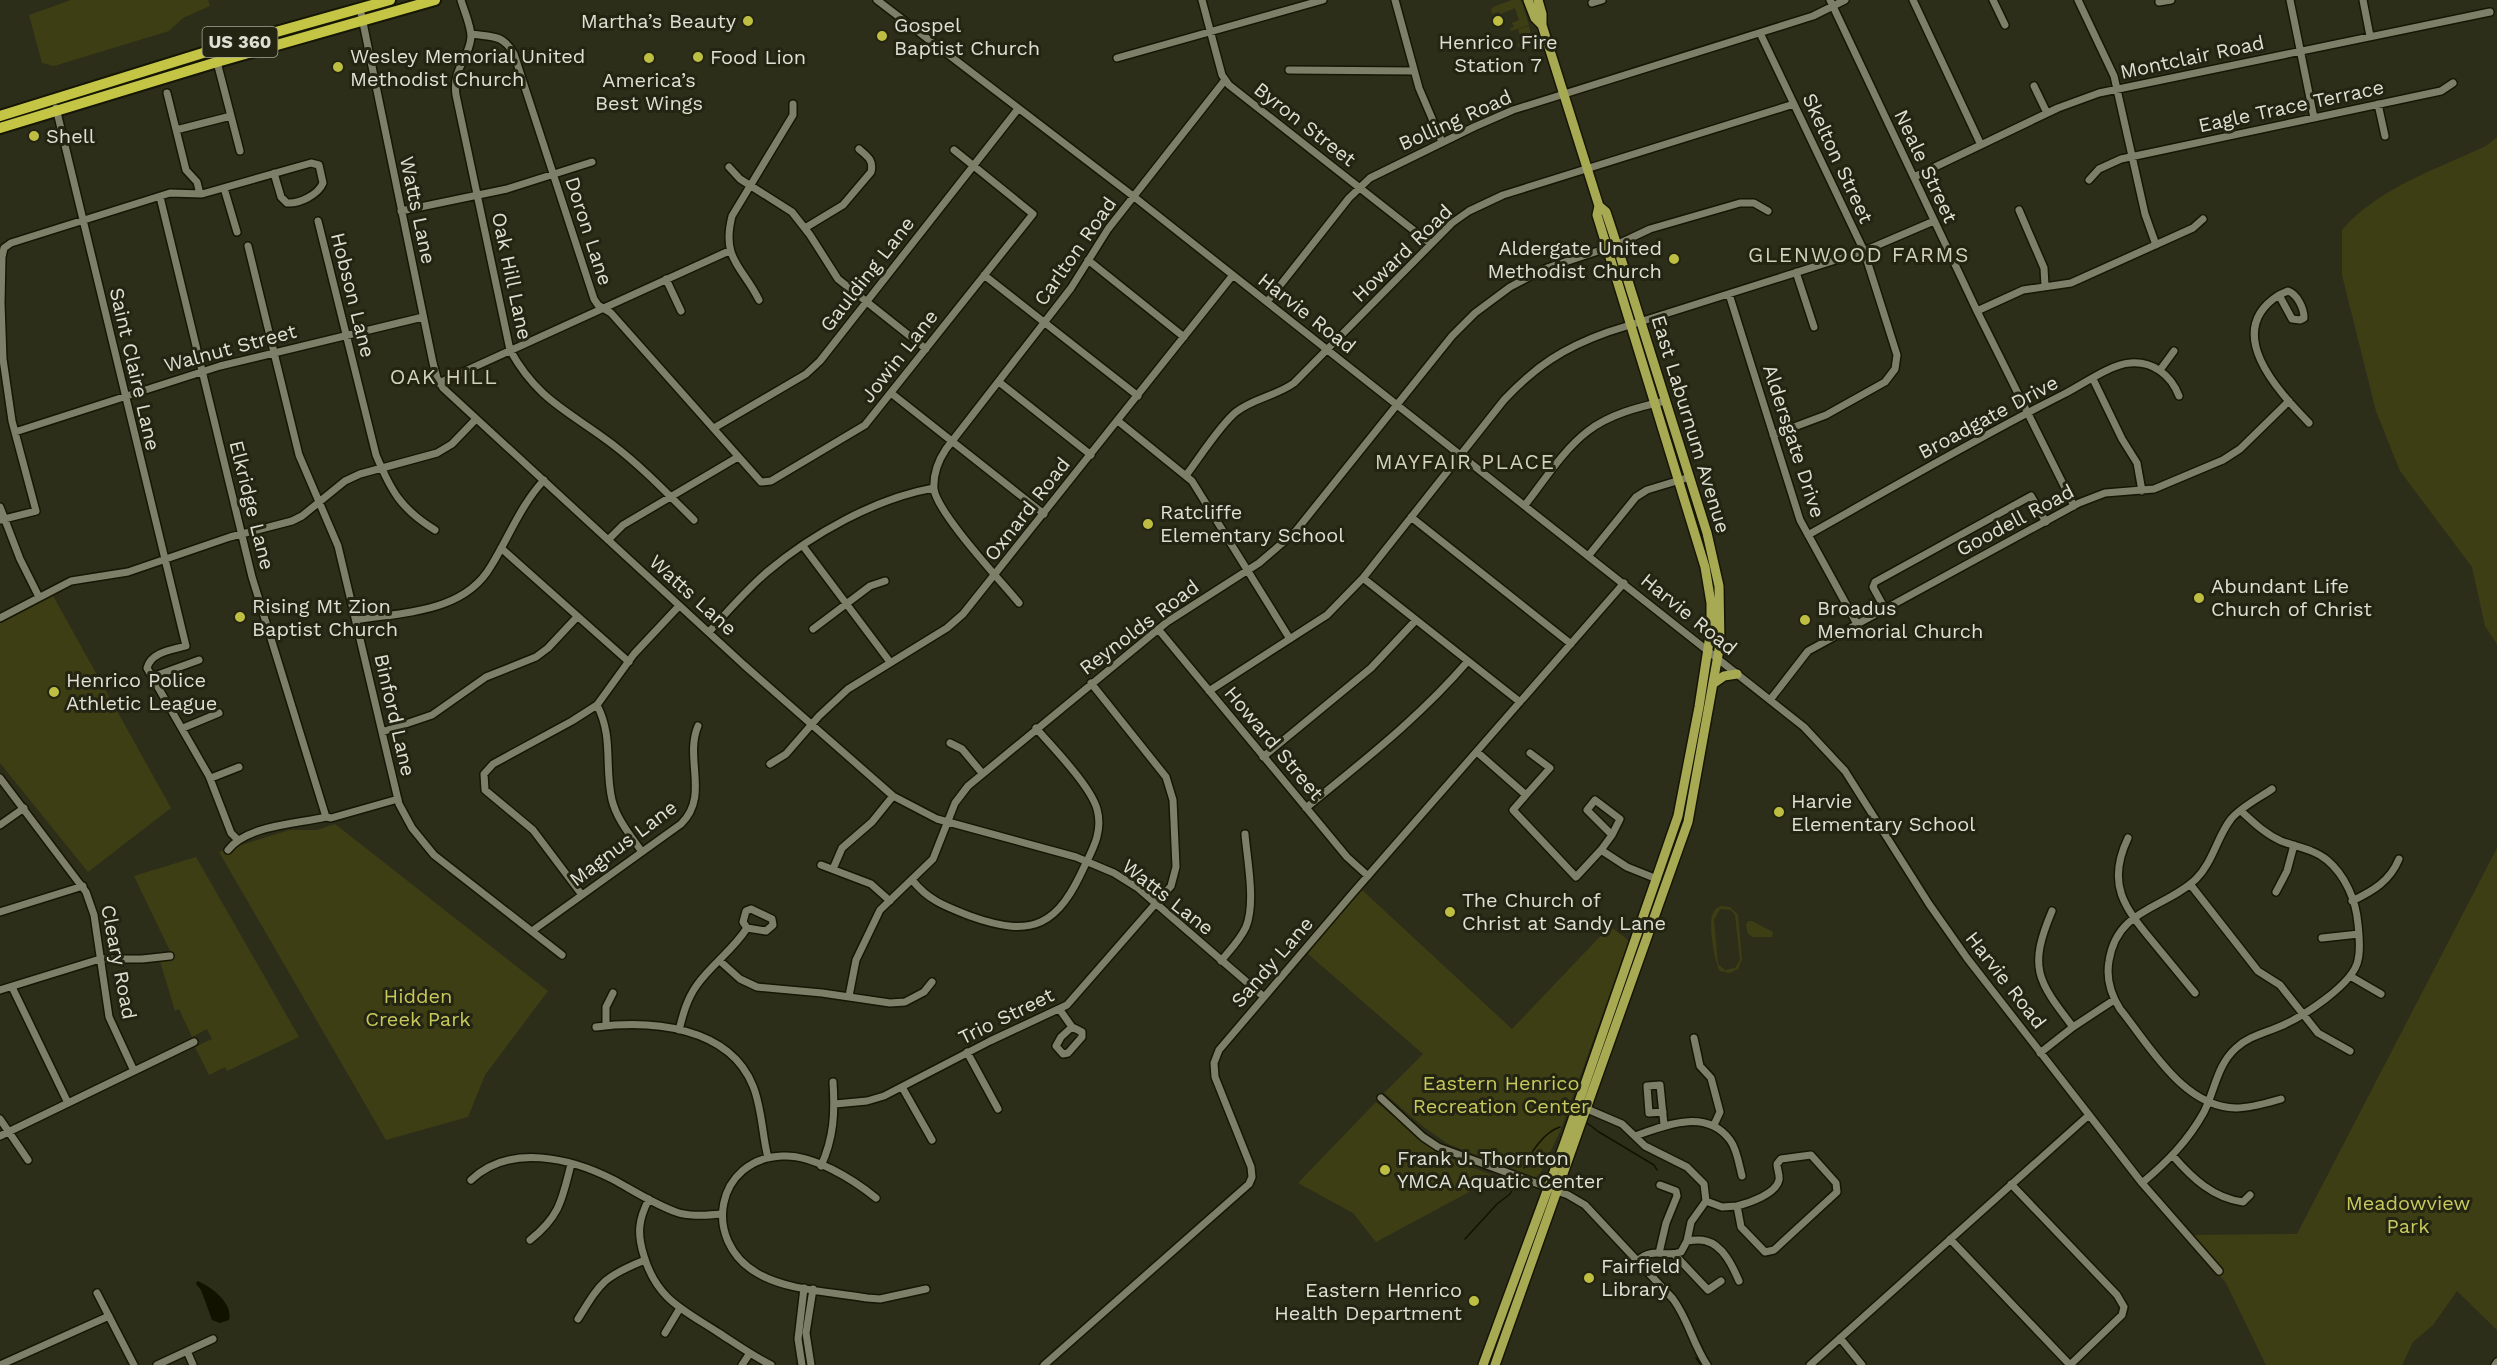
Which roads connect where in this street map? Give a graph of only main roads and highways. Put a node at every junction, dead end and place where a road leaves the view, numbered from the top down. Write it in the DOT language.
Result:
graph roads {
  1 [pos="390,0"];
  2 [pos="435,0"];
  3 [pos="1528,0"];
  4 [pos="1538,0"];
  5 [pos="1542,26"];
  6 [pos="0,116"];
  7 [pos="0,128"];
  8 [pos="1636,324"];
  9 [pos="1737,674"];
  10 [pos="1714,683"];
  11 [pos="1483,1365"];
  12 [pos="1495,1365"];
  1 -- 6 [label="highway, US 360"];
  2 -- 7 [label="highway, US 360"];
  3 -- 5 [label="main road, East Laburnum Avenue"];
  4 -- 5 [label="main road, East Laburnum Avenue"];
  5 -- 8 [label="main road, East Laburnum Avenue"];
  8 -- 10 [label="main road, East Laburnum Avenue"];
  8 -- 11 [label="main road, East Laburnum Avenue"];
  9 -- 10 [label="main road"];
  10 -- 12 [label="main road, East Laburnum Avenue"];
}
